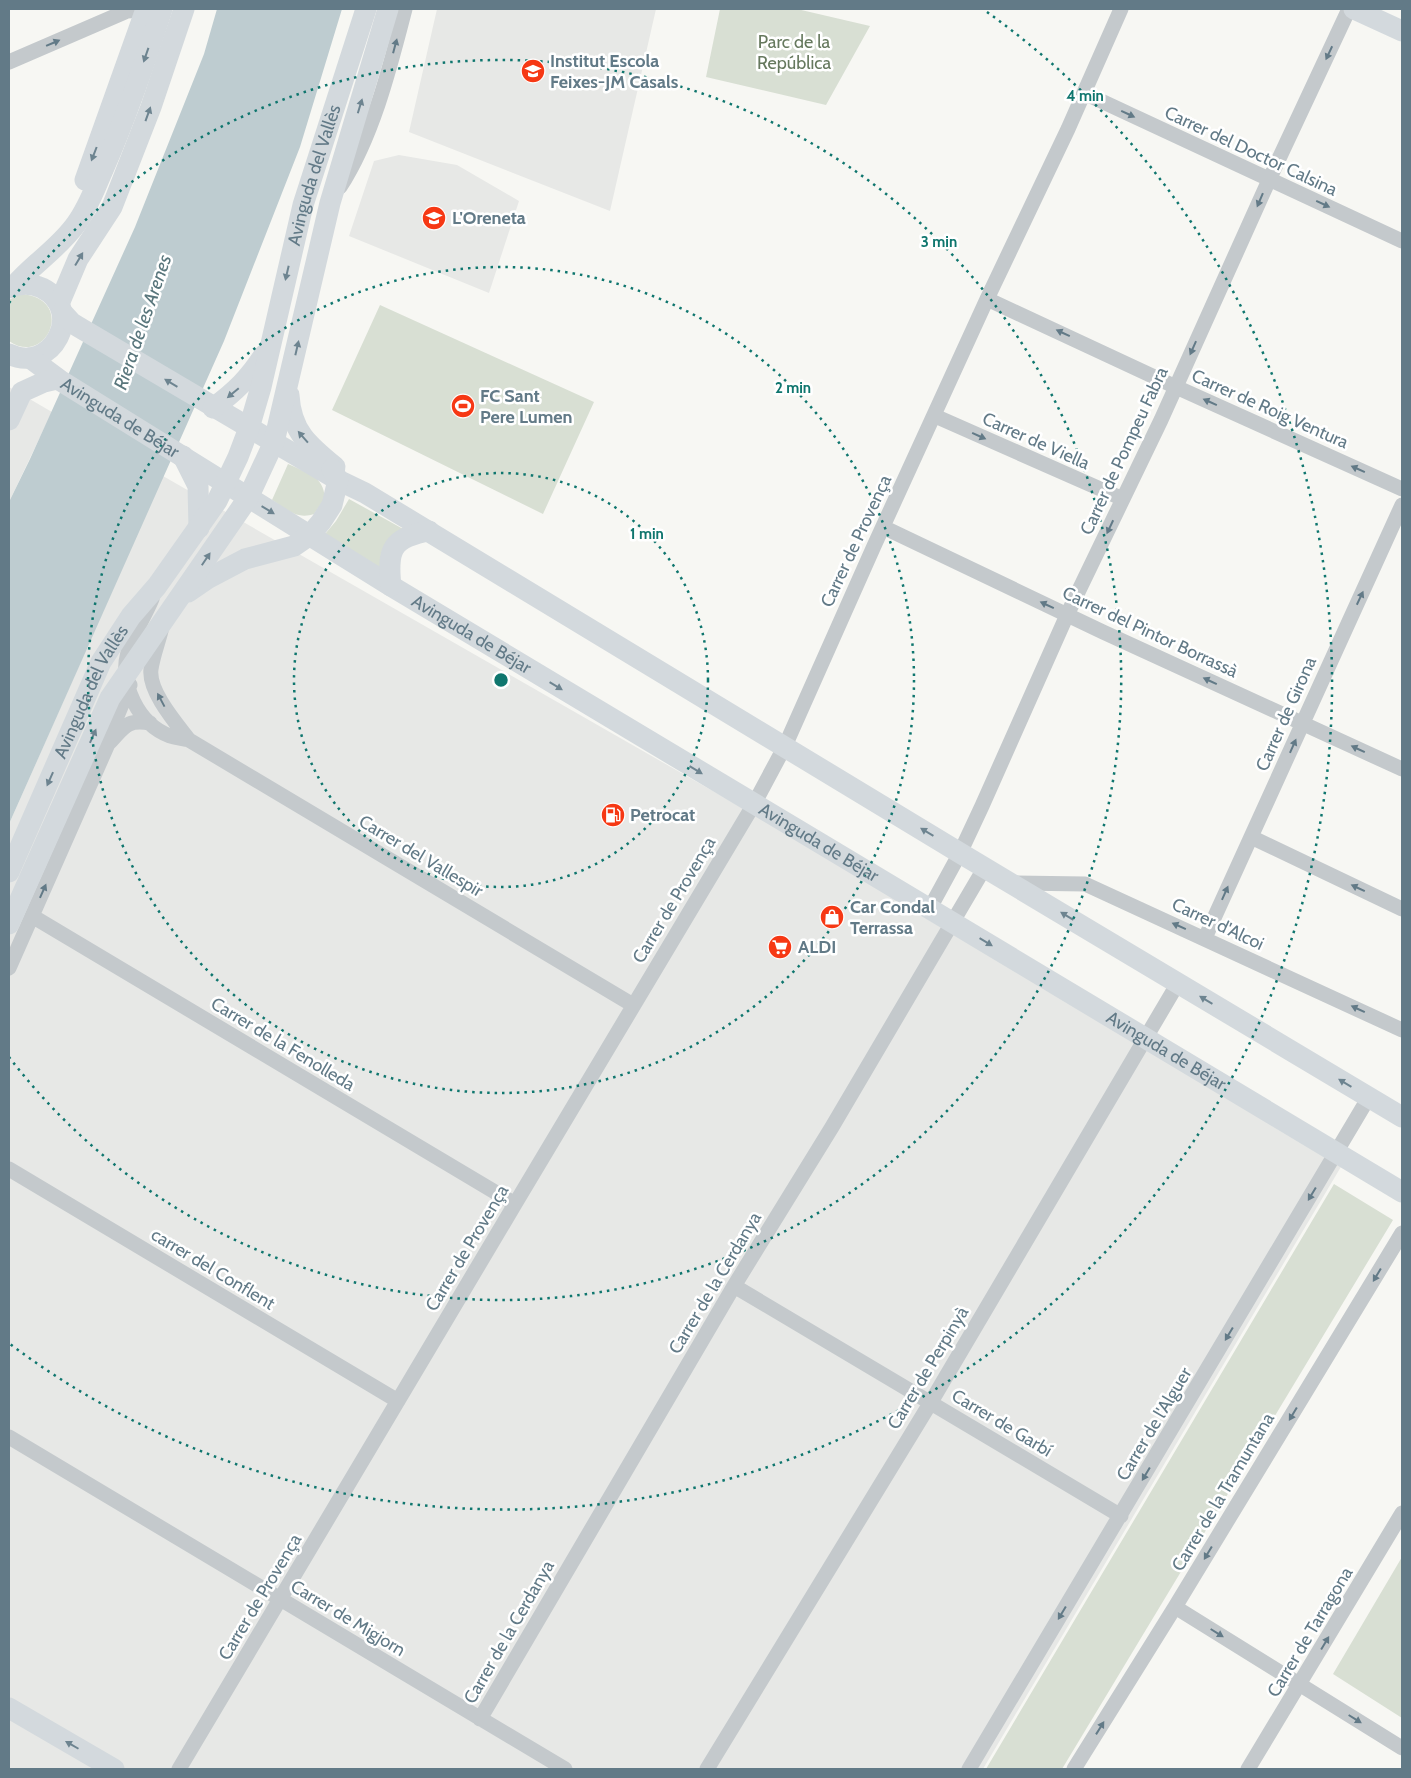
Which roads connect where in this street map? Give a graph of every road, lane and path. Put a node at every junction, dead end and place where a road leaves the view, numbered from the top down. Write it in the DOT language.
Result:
graph roads {
  1 [pos="151,9"];
  2 [pos="184,9"];
  3 [pos="366,9"];
  4 [pos="388,9"];
  5 [pos="405,9"];
  6 [pos="1121,9"];
  7 [pos="1349,9"];
  8 [pos="1354,9"];
  9 [pos="1402,31"];
  10 [pos="9,62"];
  11 [pos="1084,93"];
  12 [pos="1269,180"];
  13 [pos="330,203"];
  14 [pos="1402,242"];
  15 [pos="12,286"];
  16 [pos="987,298"];
  17 [pos="61,308"];
  18 [pos="270,346"];
  19 [pos="21,357"];
  20 [pos="59,380"];
  21 [pos="289,383"];
  22 [pos="1176,387"];
  23 [pos="22,392"];
  24 [pos="213,408"];
  25 [pos="935,416"];
  26 [pos="9,420"];
  27 [pos="249,428"];
  28 [pos="274,442"];
  29 [pos="183,456"];
  30 [pos="326,460"];
  31 [pos="338,480"];
  32 [pos="226,484"];
  33 [pos="1402,489"];
  34 [pos="366,493"];
  35 [pos="248,498"];
  36 [pos="1123,499"];
  37 [pos="1402,505"];
  38 [pos="882,527"];
  39 [pos="199,528"];
  40 [pos="429,531"];
  41 [pos="302,541"];
  42 [pos="157,586"];
  43 [pos="390,586"];
  44 [pos="179,598"];
  45 [pos="1068,615"];
  46 [pos="164,618"];
  47 [pos="127,682"];
  48 [pos="150,723"];
  49 [pos="1302,723"];
  50 [pos="189,740"];
  51 [pos="108,744"];
  52 [pos="785,746"];
  53 [pos="1402,769"];
  54 [pos="754,804"];
  55 [pos="1251,837"];
  56 [pos="960,852"];
  57 [pos="985,867"];
  58 [pos="9,872"];
  59 [pos="1011,883"];
  60 [pos="930,908"];
  61 [pos="1402,909"];
  62 [pos="32,916"];
  63 [pos="952,922"];
  64 [pos="9,924"];
  65 [pos="1205,938"];
  66 [pos="9,968"];
  67 [pos="1178,984"];
  68 [pos="634,1005"];
  69 [pos="1402,1030"];
  70 [pos="1145,1039"];
  71 [pos="1368,1097"];
  72 [pos="1402,1117"];
  73 [pos="1336,1152"];
  74 [pos="9,1169"];
  75 [pos="1402,1192"];
  76 [pos="515,1204"];
  77 [pos="1402,1233"];
  78 [pos="734,1286"];
  79 [pos="398,1401"];
  80 [pos="931,1402"];
  81 [pos="9,1438"];
  82 [pos="1402,1513"];
  83 [pos="1121,1516"];
  84 [pos="281,1599"];
  85 [pos="1176,1607"];
  86 [pos="1300,1685"];
  87 [pos="9,1708"];
  88 [pos="480,1719"];
  89 [pos="1402,1748"];
  90 [pos="114,1769"];
  91 [pos="179,1769"];
  92 [pos="565,1769"];
  93 [pos="707,1769"];
  94 [pos="969,1769"];
  95 [pos="1074,1769"];
  96 [pos="1248,1769"];
  10 -- 1 [label="street, one-way"];
  1 -- 15 [label="main road, one-way"];
  17 -- 2 [label="main road, one-way"];
  3 -- 18 [label="main road, Avinguda del Vallès, one-way"];
  13 -- 4 [label="main road, Avinguda del Vallès, one-way"];
  13 -- 5 [label="street, Avinguda del Vallès, one-way"];
  6 -- 11 [label="street, Carrer de Provença"];
  7 -- 12 [label="street, Carrer de Pompeu Fabra, one-way"];
  8 -- 9 [label="main road"];
  11 -- 12 [label="street, Carrer del Doctor Calsina, one-way"];
  11 -- 16 [label="street, Carrer de Provença"];
  12 -- 14 [label="street, Carrer del Doctor Calsina, one-way"];
  12 -- 22 [label="street, Carrer de Pompeu Fabra, one-way"];
  21 -- 13 [label="main road, Avinguda del Vallès, one-way"];
  15 -- 17 [label="main road"];
  22 -- 16 [label="street, Carrer de Roig Ventura, one-way"];
  16 -- 25 [label="street, Carrer de Provença"];
  17 -- 19 [label="main road"];
  24 -- 17 [label="main road, one-way"];
  18 -- 24 [label="main road, Avinguda del Vallès, one-way"];
  18 -- 27 [label="main road, Avinguda del Vallès"];
  19 -- 20 [label="main road, Avinguda de Béjar"];
  19 -- 23 [label="main road"];
  20 -- 23 [label="main road"];
  20 -- 29 [label="main road, Avinguda de Béjar"];
  21 -- 28 [label="main road, Avinguda del Vallès"];
  30 -- 21 [label="main road, Avinguda del Vallès, one-way"];
  33 -- 22 [label="street, Carrer de Roig Ventura, one-way"];
  22 -- 36 [label="street, Carrer de Pompeu Fabra"];
  23 -- 26 [label="main road"];
  24 -- 27 [label="main road"];
  25 -- 36 [label="street, Carrer de Viella, one-way"];
  25 -- 38 [label="street, Carrer de Provença"];
  27 -- 28 [label="main road"];
  27 -- 32 [label="main road, Avinguda del Vallès"];
  28 -- 31 [label="main road"];
  28 -- 35 [label="main road, Avinguda del Vallès"];
  29 -- 32 [label="main road, Avinguda de Béjar"];
  29 -- 39 [label="main road"];
  30 -- 31 [label="main road"];
  30 -- 34 [label="main road, Avinguda del Vallès"];
  31 -- 34 [label="main road"];
  31 -- 41 [label="main road"];
  32 -- 35 [label="main road, Avinguda de Béjar"];
  32 -- 39 [label="main road, Avinguda del Vallès"];
  34 -- 40 [label="main road"];
  35 -- 41 [label="main road, Avinguda de Béjar, one-way"];
  44 -- 35 [label="main road, Avinguda del Vallès, one-way"];
  36 -- 45 [label="street, Carrer de Pompeu Fabra, one-way"];
  49 -- 37 [label="street, Carrer de Girona, one-way"];
  45 -- 38 [label="street, Carrer del Pintor Borrassà, one-way"];
  38 -- 52 [label="street, Carrer de Provença"];
  39 -- 42 [label="main road, Avinguda del Vallès"];
  40 -- 43 [label="main road"];
  40 -- 52 [label="main road"];
  41 -- 43 [label="main road, Avinguda de Béjar"];
  41 -- 44 [label="main road"];
  42 -- 47 [label="street"];
  42 -- 58 [label="main road, Avinguda del Vallès, one-way"];
  43 -- 54 [label="main road, Avinguda de Béjar, one-way"];
  44 -- 46 [label="main road, Avinguda del Vallès"];
  49 -- 45 [label="street, Carrer del Pintor Borrassà, one-way"];
  45 -- 56 [label="street, Carrer de Pompeu Fabra"];
  46 -- 47 [label="main road, Avinguda del Vallès"];
  50 -- 46 [label="street, one-way"];
  47 -- 48 [label="street"];
  47 -- 51 [label="street, Avinguda del Vallès"];
  64 -- 47 [label="main road, Avinguda del Vallès, one-way"];
  48 -- 50 [label="street"];
  48 -- 51 [label="street, Avinguda del Vallès"];
  53 -- 49 [label="street, Carrer del Pintor Borrassà, one-way"];
  55 -- 49 [label="street, Carrer de Girona, one-way"];
  50 -- 68 [label="street, Carrer del Vallespir"];
  62 -- 51 [label="street, Avinguda del Vallès, one-way"];
  52 -- 54 [label="street, Carrer de Provença"];
  56 -- 52 [label="main road, one-way"];
  54 -- 60 [label="main road, Avinguda de Béjar"];
  54 -- 68 [label="street, Carrer de Provença"];
  61 -- 55 [label="street, one-way"];
  65 -- 55 [label="street, Carrer de Girona, one-way"];
  56 -- 57 [label="main road"];
  56 -- 60 [label="street, Carrer de Pompeu Fabra"];
  57 -- 59 [label="main road"];
  57 -- 63 [label="street, Carrer de la Cerdanya"];
  65 -- 59 [label="street, Carrer d'Alcoi, one-way"];
  67 -- 59 [label="main road, one-way"];
  60 -- 63 [label="main road, Avinguda de Béjar"];
  62 -- 66 [label="street, Avinguda del Vallès"];
  62 -- 76 [label="street, Carrer de la Fenolleda"];
  63 -- 70 [label="main road, Avinguda de Béjar, one-way"];
  63 -- 78 [label="street, Carrer de la Cerdanya"];
  69 -- 65 [label="street, Carrer d'Alcoi, one-way"];
  67 -- 70 [label="street, Carrer de Perpinyà"];
  71 -- 67 [label="main road, one-way"];
  68 -- 76 [label="street, Carrer de Provença"];
  70 -- 73 [label="main road, Avinguda de Béjar"];
  70 -- 80 [label="street, Carrer de Perpinyà"];
  71 -- 72 [label="main road"];
  71 -- 73 [label="street, Carrer de l'Alguer"];
  73 -- 75 [label="main road, Avinguda de Béjar"];
  73 -- 83 [label="street, Carrer de l'Alguer, one-way"];
  74 -- 79 [label="street, carrer del Conflent"];
  76 -- 79 [label="street, Carrer de Provença"];
  77 -- 85 [label="street, Carrer de la Tramuntana, one-way"];
  78 -- 80 [label="street, Carrer de Garbí"];
  78 -- 88 [label="street, Carrer de la Cerdanya"];
  79 -- 84 [label="street, Carrer de Provença"];
  80 -- 83 [label="street, Carrer de Garbí"];
  80 -- 93 [label="street, Carrer de Perpinyà"];
  81 -- 84 [label="street, Carrer de Migjorn"];
  86 -- 82 [label="street, Carrer de Tarragona, one-way"];
  83 -- 94 [label="street, Carrer de l'Alguer, one-way"];
  84 -- 88 [label="street, Carrer de Migjorn"];
  84 -- 91 [label="street, Carrer de Provença"];
  85 -- 86 [label="street, one-way"];
  95 -- 85 [label="street, Carrer de la Tramuntana, one-way"];
  86 -- 89 [label="street, one-way"];
  86 -- 96 [label="street, Carrer de Tarragona"];
  90 -- 87 [label="main road, one-way"];
  88 -- 92 [label="street, Carrer de Migjorn"];
}
